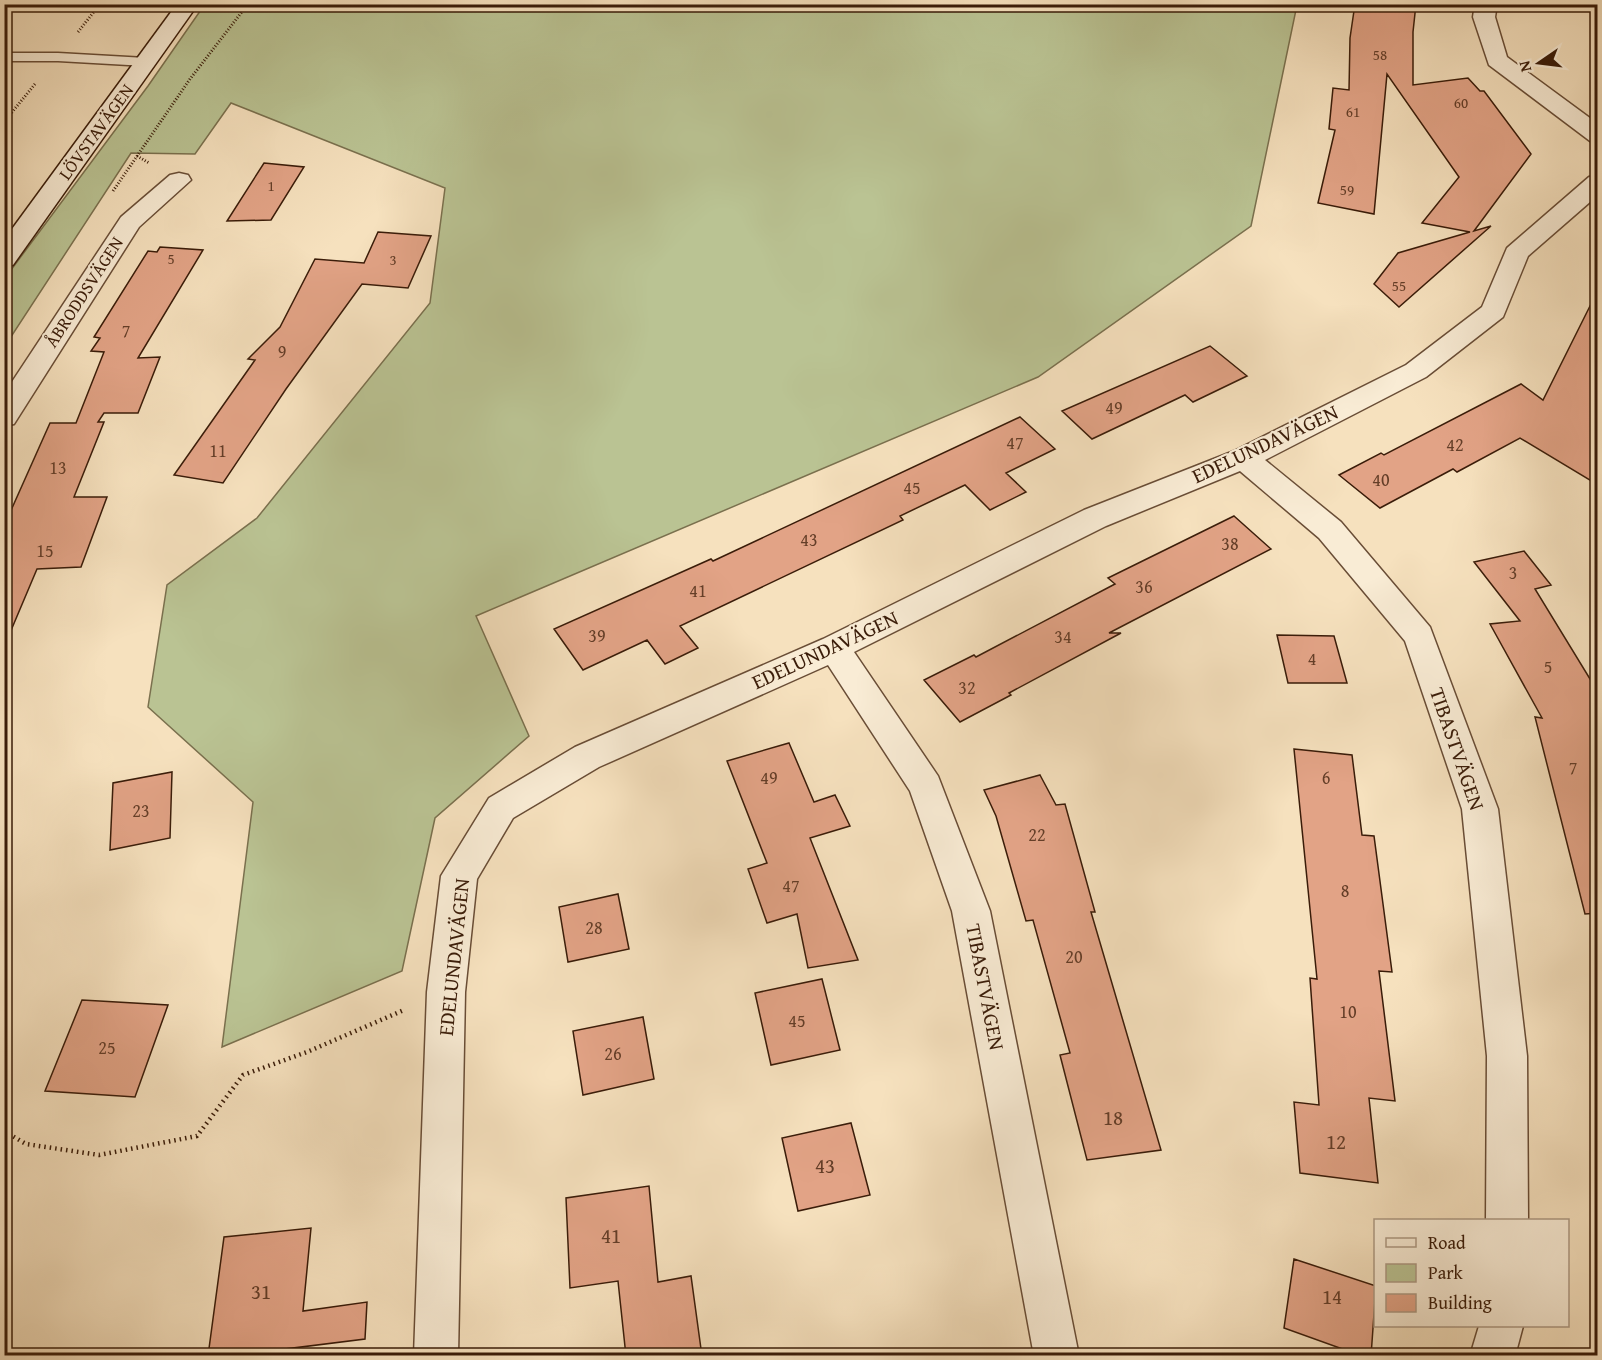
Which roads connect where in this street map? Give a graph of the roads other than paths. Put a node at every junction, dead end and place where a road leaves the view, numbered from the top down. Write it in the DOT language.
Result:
graph roads {
  1 [pos="165,4"];
  2 [pos="188,4"];
  3 [pos="1486,4"];
  4 [pos="4,57"];
  5 [pos="122,60"];
  6 [pos="146,62"];
  7 [pos="1598,136"];
  8 [pos="179,180"];
  9 [pos="1598,182"];
  10 [pos="4,223"];
  11 [pos="4,259"];
  12 [pos="4,417"];
  13 [pos="1245,458"];
  14 [pos="834,648"];
  15 [pos="1507,1219"];
  16 [pos="1501,1327"];
  17 [pos="436,1356"];
  18 [pos="1057,1356"];
  19 [pos="1492,1356"];
  1 -- 5 [label="street, LÖVSTAVÄGEN"];
  2 -- 6 [label="street, LÖVSTAVÄGEN"];
  3 -- 7 [label="street"];
  4 -- 5 [label="lane"];
  5 -- 6 [label="lane"];
  5 -- 10 [label="street, LÖVSTAVÄGEN"];
  6 -- 11 [label="street, LÖVSTAVÄGEN"];
  8 -- 12 [label="street, ÅBRODDSVÄGEN"];
  9 -- 13 [label="street, EDELUNDAVÄGEN"];
  13 -- 14 [label="street, EDELUNDAVÄGEN"];
  13 -- 15 [label="street, TIBASTVÄGEN"];
  14 -- 17 [label="street, EDELUNDAVÄGEN"];
  14 -- 18 [label="street, TIBASTVÄGEN"];
  16 -- 19 [label="street"];
}
